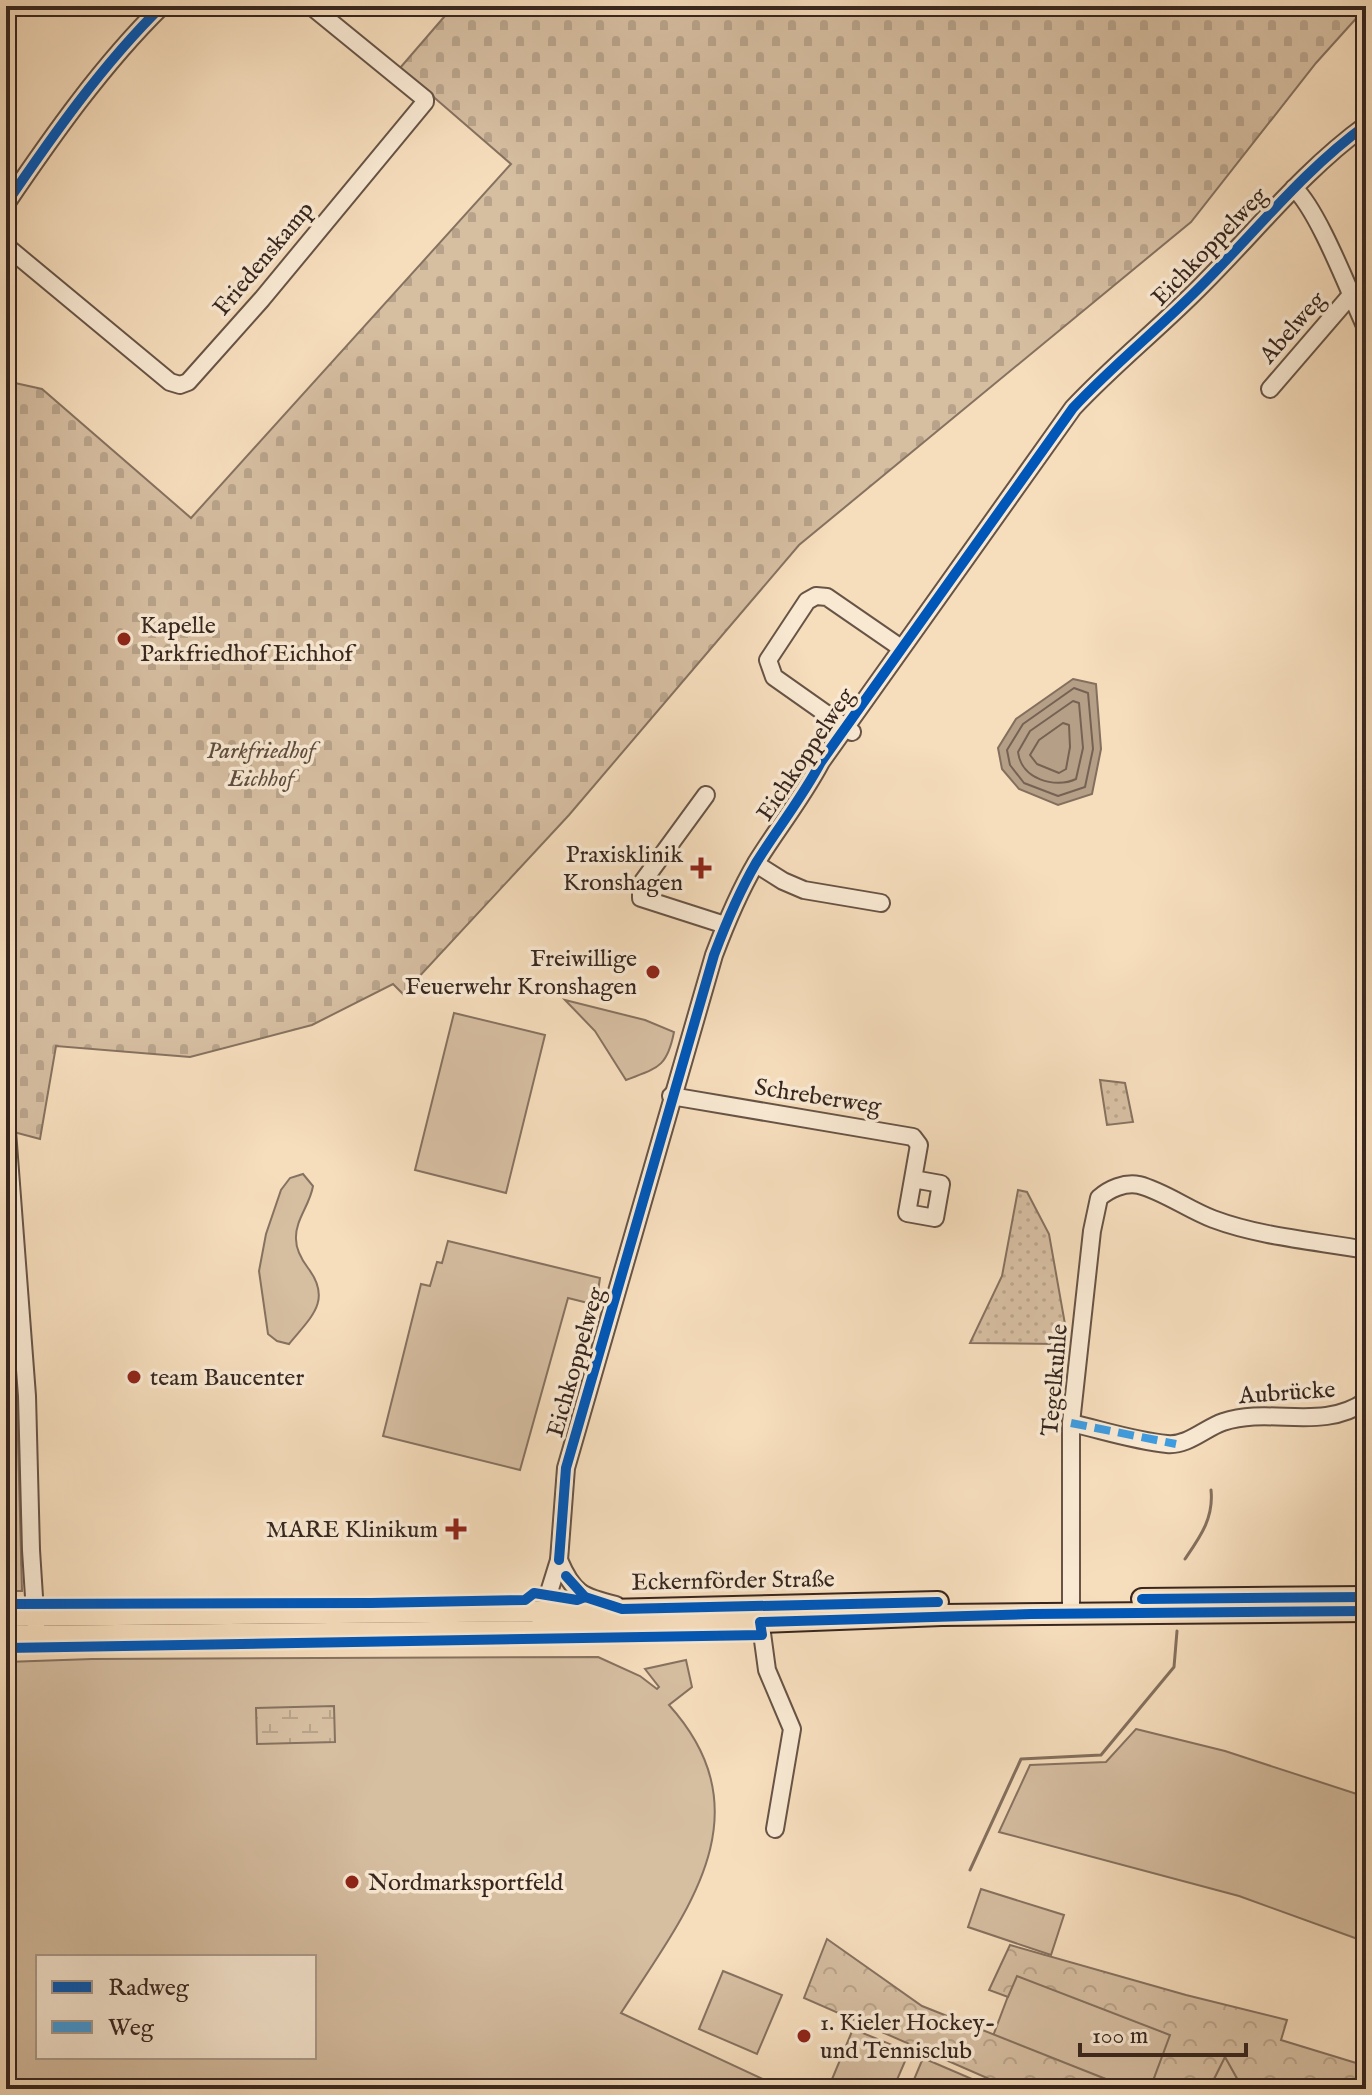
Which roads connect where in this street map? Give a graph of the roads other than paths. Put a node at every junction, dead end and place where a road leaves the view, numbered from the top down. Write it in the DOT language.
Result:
graph roads {
  1 [pos="162,6"];
  2 [pos="311,6"];
  3 [pos="1366,125"];
  4 [pos="1294,188"];
  5 [pos="6,204"];
  6 [pos="6,246"];
  7 [pos="1351,295"];
  8 [pos="1366,328"];
  9 [pos="1270,389"];
  10 [pos="901,648"];
  11 [pos="849,730"];
  12 [pos="706,795"];
  13 [pos="756,864"];
  14 [pos="881,903"];
  15 [pos="725,925"];
  16 [pos="671,1096"];
  17 [pos="7,1131"];
  18 [pos="913,1179"];
  19 [pos="1366,1250"];
  20 [pos="1366,1401"];
  21 [pos="1071,1423"];
  22 [pos="559,1560"];
  23 [pos="566,1576"];
  24 [pos="1366,1597"];
  25 [pos="1071,1606"];
  26 [pos="622,1609"];
  27 [pos="1366,1611"];
  28 [pos="759,1614"];
  29 [pos="6,1616"];
  30 [pos="556,1621"];
  31 [pos="36,1625"];
  32 [pos="6,1636"];
  33 [pos="775,1829"];
  1 -- 5 [label="street"];
  2 -- 6 [label="street, Friedenskamp"];
  3 -- 4 [label="street, Eichkoppelweg"];
  4 -- 7 [label="street, Abelweg"];
  4 -- 10 [label="street, Eichkoppelweg"];
  7 -- 8 [label="street, Abelweg"];
  7 -- 9 [label="street, Abelweg"];
  10 -- 11 [label="street, Eichkoppelweg"];
  10 -- 11 [label="street"];
  11 -- 13 [label="street, Eichkoppelweg"];
  12 -- 15 [label="street"];
  13 -- 14 [label="street"];
  13 -- 15 [label="street, Eichkoppelweg"];
  15 -- 16 [label="street, Eichkoppelweg"];
  16 -- 18 [label="street, Schreberweg"];
  16 -- 22 [label="street, Eichkoppelweg"];
  17 -- 31 [label="street"];
  19 -- 21 [label="street, Tegelkuhle"];
  20 -- 21 [label="street, Aubrücke"];
  21 -- 25 [label="street, Tegelkuhle"];
  22 -- 23 [label="street, Eichkoppelweg"];
  22 -- 30 [label="street, Eichkoppelweg"];
  23 -- 26 [label="street, Eichkoppelweg"];
  23 -- 30 [label="street, Eichkoppelweg"];
  24 -- 25 [label="main road, Eckernförder Straße"];
  25 -- 27 [label="main road, Eckernförder Straße"];
  25 -- 28 [label="main road, Eckernförder Straße"];
  26 -- 28 [label="main road, Eckernförder Straße"];
  26 -- 30 [label="main road, Eckernförder Straße"];
  28 -- 30 [label="main road, Eckernförder Straße"];
  28 -- 33 [label="street"];
  29 -- 31 [label="main road, Eckernförder Straße"];
  30 -- 31 [label="main road, Eckernförder Straße"];
  31 -- 32 [label="main road, Eckernförder Straße"];
}
